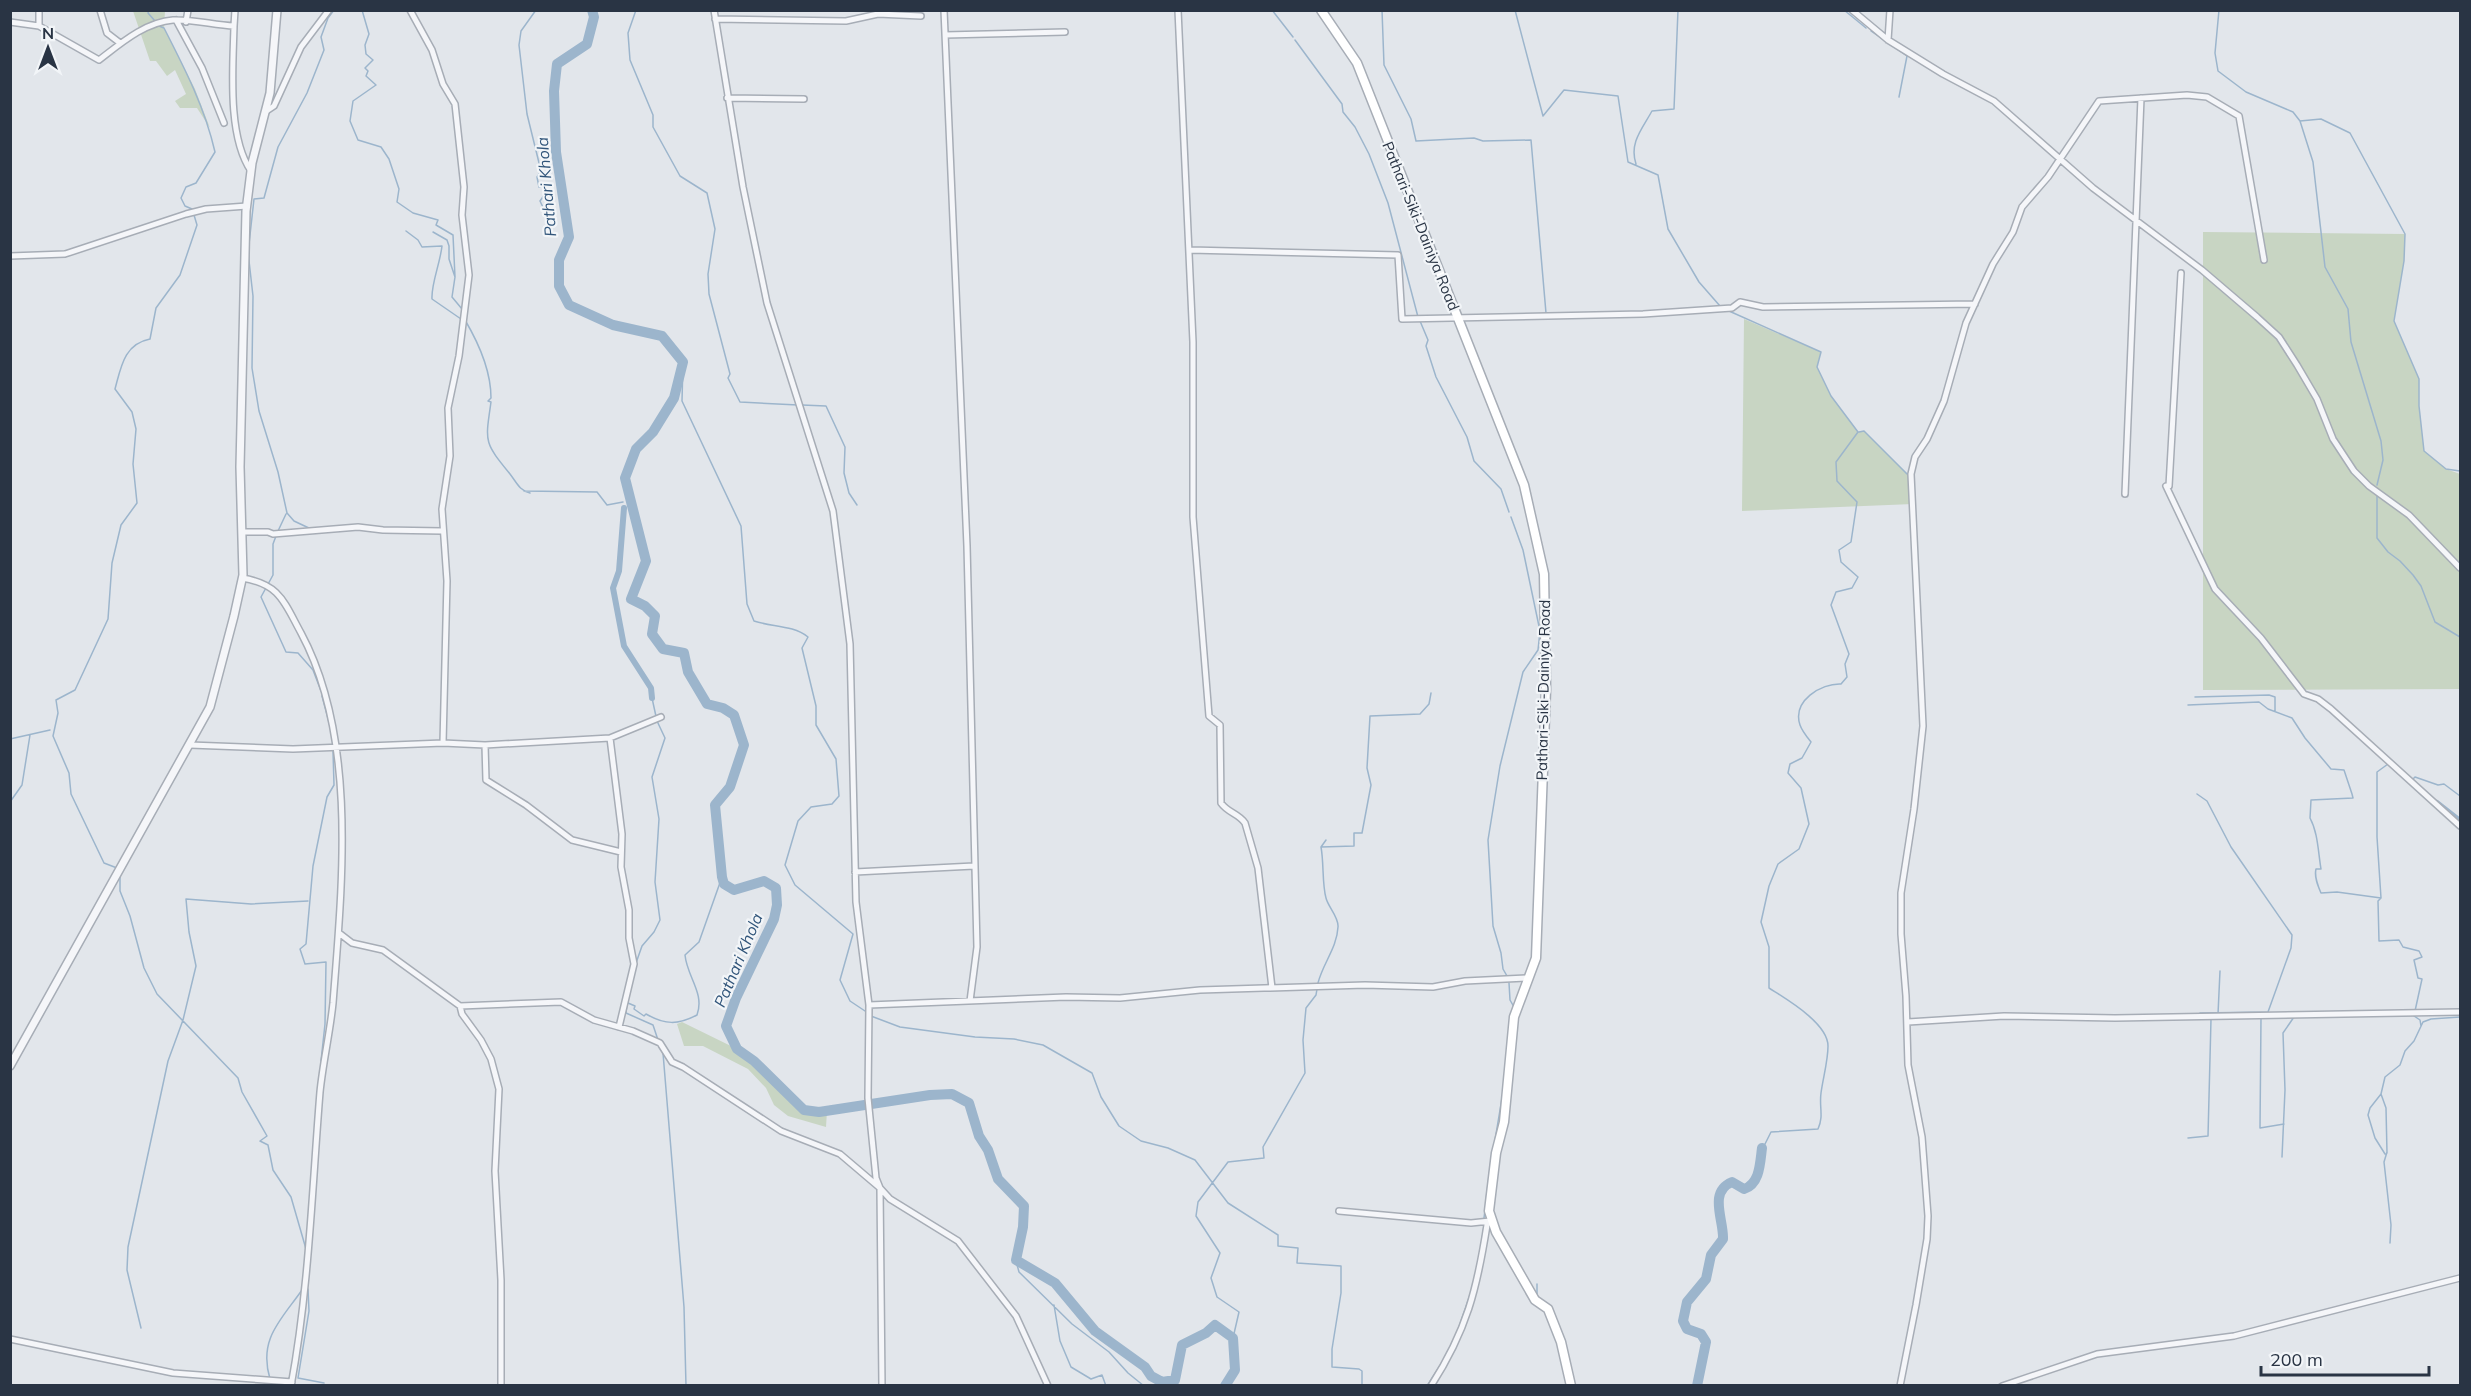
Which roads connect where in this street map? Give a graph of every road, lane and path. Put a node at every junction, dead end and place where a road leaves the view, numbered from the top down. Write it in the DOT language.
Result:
graph roads {
  1 [pos="39,10"];
  2 [pos="100,10"];
  3 [pos="188,10"];
  4 [pos="235,10"];
  5 [pos="277,10"];
  6 [pos="329,10"];
  7 [pos="410,10"];
  8 [pos="714,10"];
  9 [pos="944,10"];
  10 [pos="1178,10"];
  11 [pos="1321,10"];
  12 [pos="1852,10"];
  13 [pos="1890,10"];
  14 [pos="921,16"];
  15 [pos="715,19"];
  16 [pos="176,20"];
  17 [pos="10,22"];
  18 [pos="186,22"];
  19 [pos="39,26"];
  20 [pos="234,26"];
  21 [pos="1065,32"];
  22 [pos="945,35"];
  23 [pos="1888,40"];
  24 [pos="120,43"];
  25 [pos="727,98"];
  26 [pos="2142,98"];
  27 [pos="804,99"];
  28 [pos="265,112"];
  29 [pos="224,123"];
  30 [pos="2059,160"];
  31 [pos="251,171"];
  32 [pos="247,206"];
  33 [pos="2138,222"];
  34 [pos="1190,250"];
  35 [pos="10,256"];
  36 [pos="2264,260"];
  37 [pos="2181,273"];
  38 [pos="1975,304"];
  39 [pos="1457,316"];
  40 [pos="2125,494"];
  41 [pos="442,531"];
  42 [pos="242,532"];
  43 [pos="2460,568"];
  44 [pos="242,578"];
  45 [pos="661,717"];
  46 [pos="610,738"];
  47 [pos="443,743"];
  48 [pos="189,745"];
  49 [pos="485,745"];
  50 [pos="337,748"];
  51 [pos="2460,826"];
  52 [pos="621,852"];
  53 [pos="974,866"];
  54 [pos="855,872"];
  55 [pos="339,933"];
  56 [pos="1528,978"];
  57 [pos="1272,988"];
  58 [pos="970,1001"];
  59 [pos="869,1005"];
  60 [pos="460,1006"];
  61 [pos="2460,1012"];
  62 [pos="1908,1022"];
  63 [pos="619,1027"];
  64 [pos="10,1066"];
  65 [pos="880,1188"];
  66 [pos="1339,1211"];
  67 [pos="1490,1221"];
  68 [pos="2460,1278"];
  69 [pos="10,1339"];
  70 [pos="292,1384"];
  71 [pos="501,1386"];
  72 [pos="882,1386"];
  73 [pos="1048,1386"];
  74 [pos="1431,1386"];
  75 [pos="1571,1386"];
  76 [pos="1899,1386"];
  77 [pos="2002,1386"];
  1 -- 19 [label="street"];
  2 -- 24 [label="street"];
  3 -- 18 [label="street"];
  4 -- 20 [label="street"];
  5 -- 28 [label="street"];
  6 -- 28 [label="street"];
  7 -- 41 [label="street"];
  8 -- 15 [label="street"];
  9 -- 22 [label="street"];
  10 -- 34 [label="street"];
  11 -- 39 [label="main road, Pathari-Siki-Dainiya Road"];
  12 -- 23 [label="street"];
  13 -- 23 [label="street"];
  14 -- 15 [label="street"];
  15 -- 25 [label="street"];
  16 -- 18 [label="street"];
  16 -- 24 [label="street"];
  16 -- 29 [label="street"];
  17 -- 19 [label="street"];
  18 -- 20 [label="street"];
  19 -- 24 [label="street"];
  20 -- 31 [label="street"];
  21 -- 22 [label="street"];
  22 -- 53 [label="street"];
  23 -- 30 [label="street"];
  25 -- 27 [label="street"];
  25 -- 54 [label="street"];
  26 -- 30 [label="street"];
  26 -- 33 [label="street"];
  26 -- 36 [label="street"];
  28 -- 31 [label="street"];
  30 -- 33 [label="street"];
  30 -- 38 [label="street"];
  31 -- 32 [label="street"];
  32 -- 35 [label="street"];
  32 -- 42 [label="street"];
  33 -- 40 [label="street"];
  33 -- 43 [label="street"];
  34 -- 39 [label="street"];
  34 -- 57 [label="street"];
  37 -- 51 [label="street"];
  38 -- 39 [label="street"];
  38 -- 62 [label="street"];
  39 -- 56 [label="main road, Pathari-Siki-Dainiya Road"];
  41 -- 42 [label="street"];
  41 -- 47 [label="street"];
  42 -- 44 [label="street"];
  44 -- 48 [label="street"];
  44 -- 50 [label="street"];
  45 -- 46 [label="street"];
  46 -- 49 [label="street"];
  46 -- 52 [label="street"];
  47 -- 49 [label="street"];
  47 -- 50 [label="street"];
  48 -- 50 [label="street"];
  48 -- 64 [label="street"];
  49 -- 52 [label="street"];
  50 -- 55 [label="street"];
  52 -- 63 [label="street"];
  53 -- 54 [label="street"];
  53 -- 58 [label="street"];
  54 -- 59 [label="street"];
  55 -- 60 [label="street"];
  55 -- 70 [label="street"];
  56 -- 57 [label="street"];
  56 -- 67 [label="main road, Pathari-Siki-Dainiya Road"];
  57 -- 58 [label="street"];
  58 -- 59 [label="street"];
  59 -- 65 [label="street"];
  60 -- 63 [label="street"];
  60 -- 71 [label="street"];
  61 -- 62 [label="street"];
  62 -- 76 [label="street"];
  63 -- 65 [label="street"];
  65 -- 72 [label="street"];
  65 -- 73 [label="street"];
  66 -- 67 [label="street"];
  67 -- 74 [label="street"];
  67 -- 75 [label="main road"];
  68 -- 77 [label="street"];
  69 -- 70 [label="street"];
}
